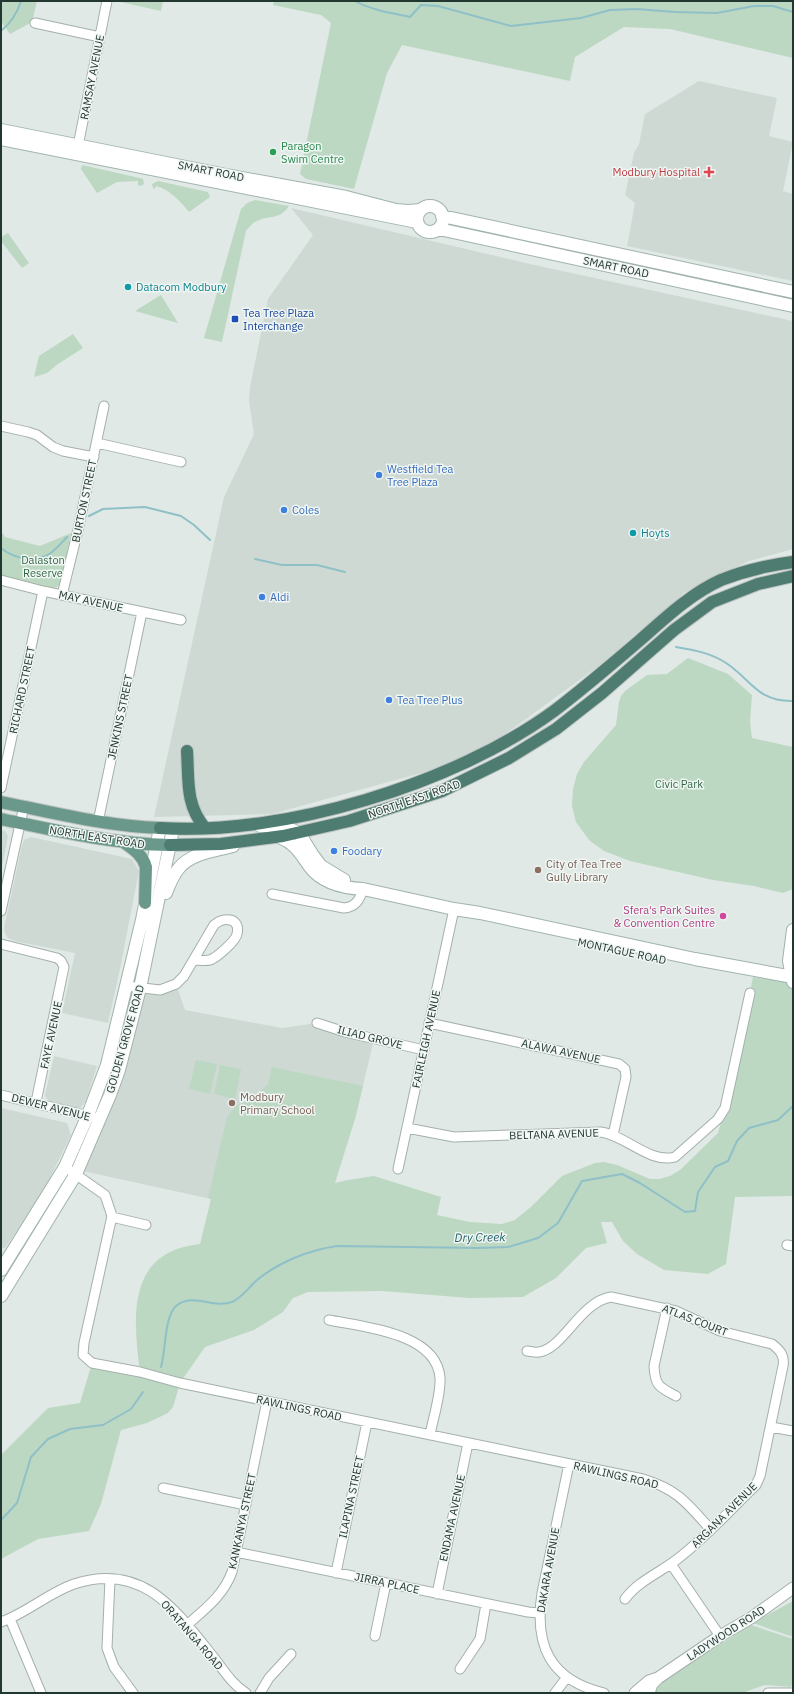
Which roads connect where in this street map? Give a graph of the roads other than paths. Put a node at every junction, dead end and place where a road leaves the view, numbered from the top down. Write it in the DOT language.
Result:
graph roads {
  1 [pos="107,1"];
  2 [pos="35,23"];
  3 [pos="100,37"];
  4 [pos="1,130"];
  5 [pos="1,138"];
  6 [pos="78,149"];
  7 [pos="363,207"];
  8 [pos="421,210"];
  9 [pos="442,216"];
  10 [pos="417,222"];
  11 [pos="439,229"];
  12 [pos="793,292"];
  13 [pos="793,306"];
  14 [pos="104,406"];
  15 [pos="1,426"];
  16 [pos="97,443"];
  17 [pos="94,457"];
  18 [pos="181,462"];
  19 [pos="793,562"];
  20 [pos="793,576"];
  21 [pos="1,580"];
  22 [pos="43,591"];
  23 [pos="62,595"];
  24 [pos="142,612"];
  25 [pos="182,620"];
  26 [pos="642,638"];
  27 [pos="651,649"];
  28 [pos="187,751"];
  29 [pos="412,784"];
  30 [pos="1,788"];
  31 [pos="417,800"];
  32 [pos="1,802"];
  33 [pos="24,806"];
  34 [pos="1,819"];
  35 [pos="98,822"];
  36 [pos="20,823"];
  37 [pos="238,826"];
  38 [pos="160,828"];
  39 [pos="205,828"];
  40 [pos="173,829"];
  41 [pos="299,833"];
  42 [pos="279,837"];
  43 [pos="250,841"];
  44 [pos="125,843"];
  45 [pos="157,845"];
  46 [pos="170,846"];
  47 [pos="363,888"];
  48 [pos="272,894"];
  49 [pos="145,903"];
  50 [pos="454,909"];
  51 [pos="158,910"];
  52 [pos="1,911"];
  53 [pos="793,930"];
  54 [pos="1,944"];
  55 [pos="194,960"];
  56 [pos="793,980"];
  57 [pos="126,986"];
  58 [pos="140,988"];
  59 [pos="750,993"];
  60 [pos="317,1023"];
  61 [pos="429,1023"];
  62 [pos="424,1050"];
  63 [pos="1,1095"];
  64 [pos="36,1102"];
  65 [pos="88,1115"];
  66 [pos="100,1119"];
  67 [pos="407,1128"];
  68 [pos="613,1135"];
  69 [pos="65,1167"];
  70 [pos="398,1169"];
  71 [pos="76,1174"];
  72 [pos="112,1217"];
  73 [pos="146,1225"];
  74 [pos="1,1270"];
  75 [pos="1,1296"];
  76 [pos="667,1308"];
  77 [pos="329,1320"];
  78 [pos="527,1351"];
  79 [pos="782,1354"];
  80 [pos="676,1396"];
  81 [pos="267,1401"];
  82 [pos="367,1422"];
  83 [pos="771,1427"];
  84 [pos="793,1431"];
  85 [pos="430,1435"];
  86 [pos="468,1443"];
  87 [pos="569,1464"];
  88 [pos="163,1488"];
  89 [pos="246,1505"];
  90 [pos="711,1530"];
  91 [pos="236,1552"];
  92 [pos="671,1564"];
  93 [pos="336,1573"];
  94 [pos="110,1579"];
  95 [pos="386,1583"];
  96 [pos="793,1588"];
  97 [pos="437,1594"];
  98 [pos="625,1599"];
  99 [pos="486,1604"];
  100 [pos="539,1613"];
  101 [pos="10,1619"];
  102 [pos="1,1622"];
  103 [pos="187,1625"];
  104 [pos="375,1636"];
  105 [pos="720,1636"];
  106 [pos="291,1654"];
  107 [pos="460,1669"];
  108 [pos="567,1677"];
  109 [pos="658,1678"];
  110 [pos="41,1693"];
  111 [pos="133,1693"];
  112 [pos="246,1693"];
  113 [pos="260,1693"];
  114 [pos="555,1693"];
  115 [pos="604,1693"];
  116 [pos="635,1693"];
  117 [pos="649,1693"];
  118 [pos="768,1693"];
  119 [pos="793,1693"];
  1 -- 3 [label="street, RAMSAY AVENUE"];
  2 -- 3 [label="street"];
  3 -- 6 [label="street, RAMSAY AVENUE"];
  4 -- 6 [label="main road, SMART ROAD"];
  5 -- 6 [label="main road, SMART ROAD"];
  6 -- 7 [label="main road, SMART ROAD"];
  6 -- 7 [label="main road, SMART ROAD"];
  7 -- 8 [label="main road, SMART ROAD"];
  7 -- 10 [label="main road, SMART ROAD"];
  8 -- 9 [label="main road"];
  8 -- 10 [label="main road"];
  9 -- 11 [label="main road"];
  9 -- 12 [label="main road, SMART ROAD"];
  10 -- 11 [label="main road"];
  11 -- 13 [label="main road, SMART ROAD"];
  14 -- 16 [label="street, BURTON STREET"];
  15 -- 17 [label="street"];
  16 -- 17 [label="street, BURTON STREET"];
  16 -- 18 [label="street"];
  17 -- 23 [label="street, BURTON STREET"];
  19 -- 26 [label="highway, NORTH EAST ROAD"];
  20 -- 27 [label="highway, NORTH EAST ROAD"];
  21 -- 22 [label="street, MAY AVENUE"];
  22 -- 23 [label="street, MAY AVENUE"];
  22 -- 30 [label="street, RICHARD STREET"];
  23 -- 24 [label="street, MAY AVENUE"];
  24 -- 25 [label="street, MAY AVENUE"];
  24 -- 35 [label="street, JENKINS STREET"];
  26 -- 27 [label="highway"];
  26 -- 29 [label="highway, NORTH EAST ROAD"];
  27 -- 31 [label="highway, NORTH EAST ROAD"];
  28 -- 39 [label="highway"];
  29 -- 31 [label="highway"];
  29 -- 37 [label="highway, NORTH EAST ROAD"];
  31 -- 41 [label="highway, NORTH EAST ROAD"];
  32 -- 33 [label="main road, NORTH EAST ROAD"];
  33 -- 35 [label="main road, NORTH EAST ROAD"];
  33 -- 36 [label="street"];
  34 -- 36 [label="main road, NORTH EAST ROAD"];
  35 -- 38 [label="main road, NORTH EAST ROAD"];
  36 -- 44 [label="main road, NORTH EAST ROAD"];
  36 -- 52 [label="street"];
  37 -- 39 [label="highway, NORTH EAST ROAD"];
  37 -- 41 [label="main road"];
  38 -- 40 [label="highway, NORTH EAST ROAD"];
  38 -- 45 [label="main road, GOLDEN GROVE ROAD"];
  39 -- 40 [label="highway, NORTH EAST ROAD"];
  40 -- 46 [label="main road, GOLDEN GROVE ROAD"];
  41 -- 42 [label="highway, NORTH EAST ROAD"];
  41 -- 47 [label="main road, MONTAGUE ROAD"];
  42 -- 43 [label="highway, NORTH EAST ROAD"];
  42 -- 47 [label="main road, MONTAGUE ROAD"];
  43 -- 46 [label="highway, NORTH EAST ROAD"];
  43 -- 51 [label="main road"];
  44 -- 45 [label="main road, NORTH EAST ROAD"];
  44 -- 49 [label="main road"];
  45 -- 46 [label="main road, NORTH EAST ROAD"];
  45 -- 49 [label="main road, GOLDEN GROVE ROAD"];
  46 -- 51 [label="main road, GOLDEN GROVE ROAD"];
  47 -- 48 [label="street"];
  47 -- 50 [label="main road, MONTAGUE ROAD"];
  49 -- 57 [label="main road, GOLDEN GROVE ROAD"];
  50 -- 56 [label="main road, MONTAGUE ROAD"];
  50 -- 61 [label="street, FAIRLEIGH AVENUE"];
  51 -- 58 [label="main road, GOLDEN GROVE ROAD"];
  53 -- 56 [label="main road"];
  54 -- 64 [label="street, FAYE AVENUE"];
  55 -- 55 [label="street"];
  55 -- 58 [label="street"];
  57 -- 58 [label="street"];
  57 -- 65 [label="main road, GOLDEN GROVE ROAD"];
  58 -- 66 [label="main road, GOLDEN GROVE ROAD"];
  59 -- 68 [label="street, BELTANA AVENUE"];
  60 -- 62 [label="street, ILIAD GROVE"];
  61 -- 62 [label="street, FAIRLEIGH AVENUE"];
  61 -- 68 [label="street, ALAWA AVENUE"];
  62 -- 67 [label="street, FAIRLEIGH AVENUE"];
  63 -- 64 [label="street, DEWER AVENUE"];
  64 -- 65 [label="street, DEWER AVENUE"];
  65 -- 66 [label="street, DEWER AVENUE"];
  65 -- 69 [label="main road, GOLDEN GROVE ROAD"];
  66 -- 71 [label="main road, GOLDEN GROVE ROAD"];
  67 -- 68 [label="street, BELTANA AVENUE"];
  67 -- 70 [label="street, FAIRLEIGH AVENUE"];
  69 -- 71 [label="street, RAWLINGS ROAD"];
  69 -- 74 [label="main road, GOLDEN GROVE ROAD"];
  71 -- 72 [label="street, RAWLINGS ROAD"];
  71 -- 75 [label="main road, GOLDEN GROVE ROAD"];
  72 -- 73 [label="street"];
  72 -- 81 [label="street, RAWLINGS ROAD"];
  76 -- 78 [label="street, ATLAS COURT"];
  76 -- 79 [label="street, ATLAS COURT"];
  76 -- 80 [label="street"];
  77 -- 85 [label="street"];
  79 -- 83 [label="street, ARGANA AVENUE"];
  81 -- 82 [label="street, RAWLINGS ROAD"];
  81 -- 89 [label="street, KANKANYA STREET"];
  82 -- 85 [label="street, RAWLINGS ROAD"];
  82 -- 93 [label="street, ILAPINA STREET"];
  83 -- 84 [label="street"];
  83 -- 90 [label="street, ARGANA AVENUE"];
  85 -- 86 [label="street, RAWLINGS ROAD"];
  86 -- 87 [label="street, RAWLINGS ROAD"];
  86 -- 97 [label="street, ENDAMA AVENUE"];
  87 -- 90 [label="street, RAWLINGS ROAD"];
  87 -- 100 [label="street, DAKARA AVENUE"];
  88 -- 89 [label="street"];
  89 -- 91 [label="street, KANKANYA STREET"];
  90 -- 92 [label="street, ARGANA AVENUE"];
  91 -- 93 [label="street, JIRRA PLACE"];
  91 -- 103 [label="street, KANKANYA STREET"];
  92 -- 98 [label="street, ARGANA AVENUE"];
  92 -- 105 [label="street"];
  93 -- 95 [label="street, JIRRA PLACE"];
  94 -- 101 [label="street, ORATANGA ROAD"];
  94 -- 103 [label="street, ORATANGA ROAD"];
  94 -- 111 [label="street"];
  95 -- 97 [label="street, JIRRA PLACE"];
  95 -- 104 [label="street"];
  96 -- 105 [label="street, LADYWOOD ROAD"];
  97 -- 99 [label="street, JIRRA PLACE"];
  99 -- 100 [label="street, JIRRA PLACE"];
  99 -- 107 [label="street"];
  100 -- 108 [label="street, DAKARA AVENUE"];
  101 -- 102 [label="street, ORATANGA ROAD"];
  101 -- 110 [label="street"];
  103 -- 112 [label="street, ORATANGA ROAD"];
  105 -- 109 [label="street, LADYWOOD ROAD"];
  106 -- 113 [label="street"];
  108 -- 114 [label="street"];
  108 -- 115 [label="street, DAKARA AVENUE"];
  109 -- 116 [label="street, LADYWOOD ROAD"];
  109 -- 117 [label="street, LADYWOOD ROAD"];
  118 -- 119 [label="street"];
}
